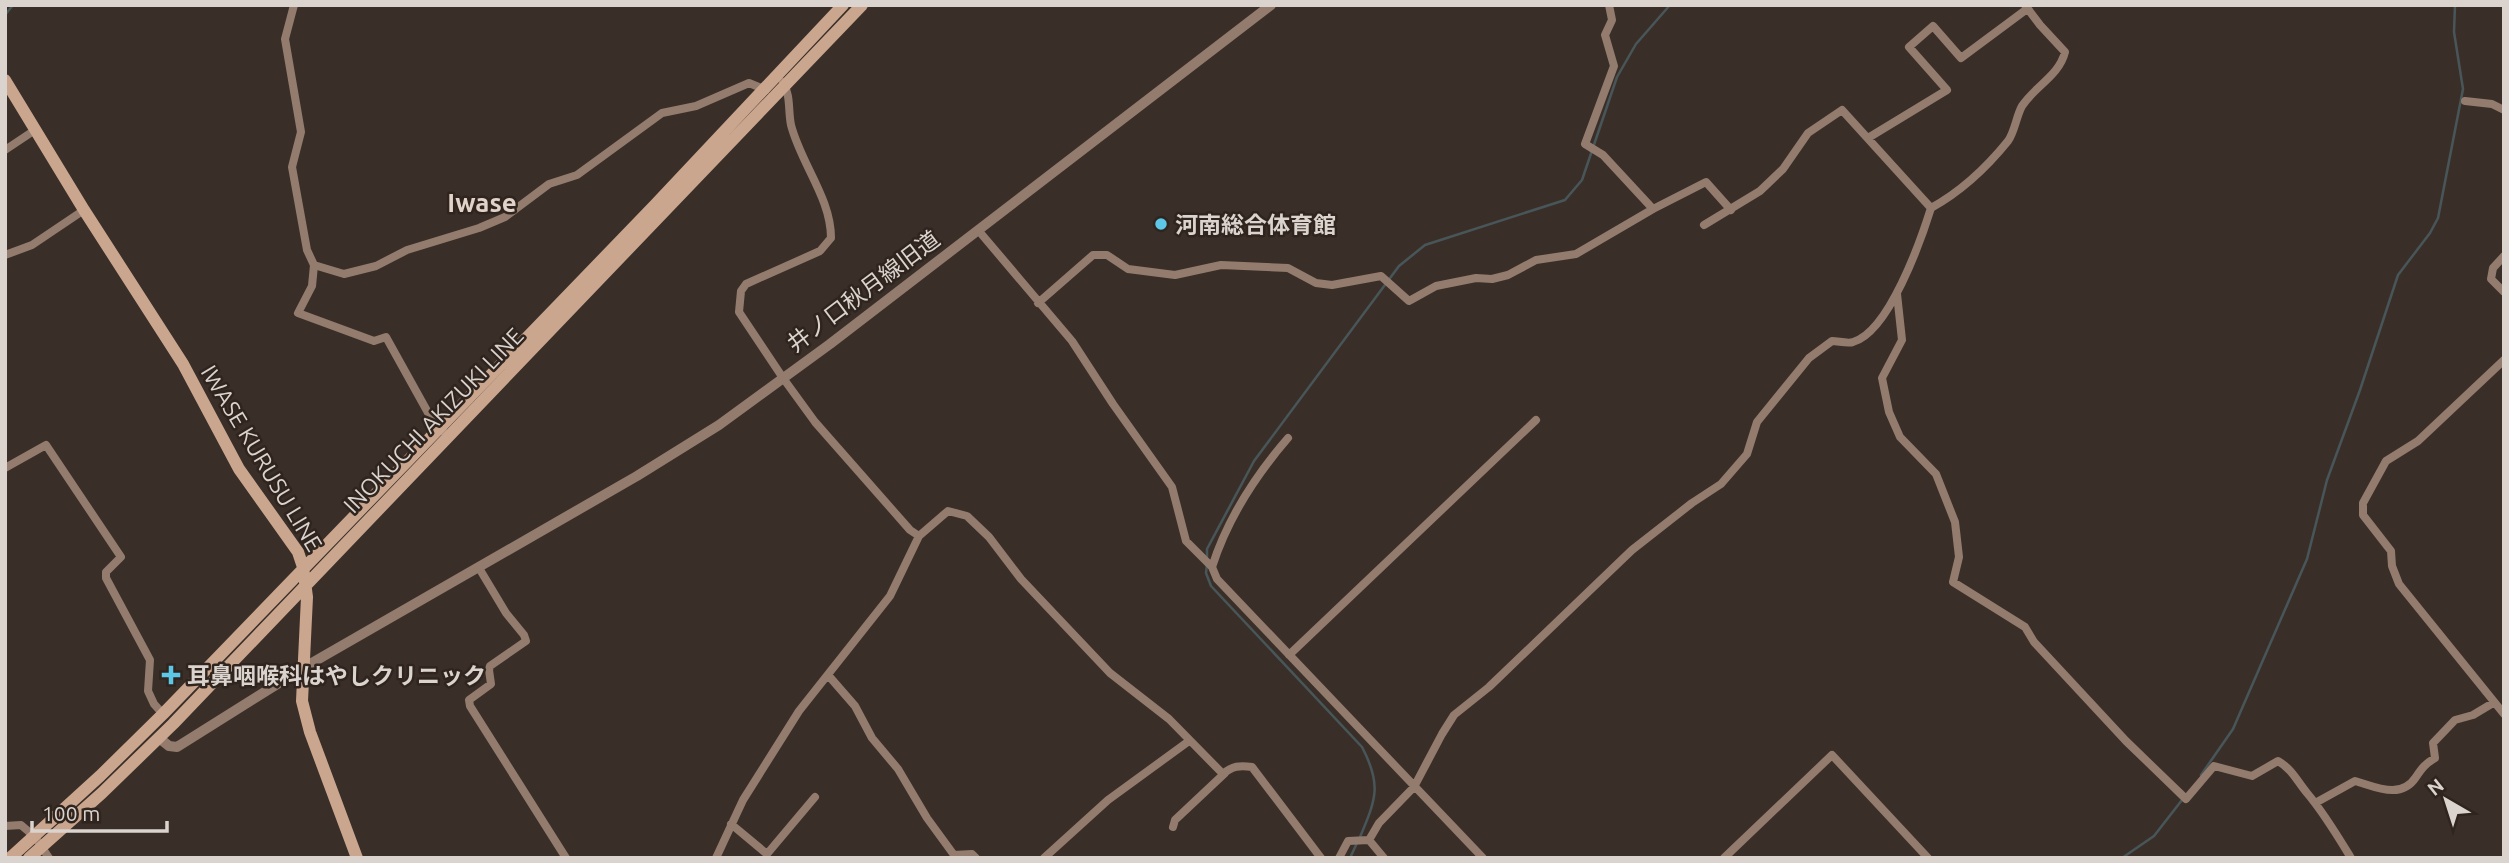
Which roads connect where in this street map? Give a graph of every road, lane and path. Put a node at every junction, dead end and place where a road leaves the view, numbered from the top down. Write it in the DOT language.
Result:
graph roads {
  1 [pos="295,5"];
  2 [pos="844,5"];
  3 [pos="862,5"];
  4 [pos="1271,5"];
  5 [pos="1609,5"];
  6 [pos="2026,7"];
  7 [pos="778,74"];
  8 [pos="5,79"];
  9 [pos="786,86"];
  10 [pos="766,90"];
  11 [pos="2465,101"];
  12 [pos="2504,110"];
  13 [pos="35,130"];
  14 [pos="1868,138"];
  15 [pos="5,150"];
  16 [pos="1931,208"];
  17 [pos="1653,209"];
  18 [pos="1731,210"];
  19 [pos="84,211"];
  20 [pos="1704,225"];
  21 [pos="978,230"];
  22 [pos="5,255"];
  23 [pos="2504,256"];
  24 [pos="314,265"];
  25 [pos="2504,292"];
  26 [pos="1896,294"];
  27 [pos="1038,303"];
  28 [pos="2504,360"];
  29 [pos="783,378"];
  30 [pos="1536,420"];
  31 [pos="444,432"];
  32 [pos="1288,438"];
  33 [pos="5,468"];
  34 [pos="919,536"];
  35 [pos="303,567"];
  36 [pos="1212,567"];
  37 [pos="479,568"];
  38 [pos="305,584"];
  39 [pos="1289,655"];
  40 [pos="303,668"];
  41 [pos="828,675"];
  42 [pos="2493,703"];
  43 [pos="163,714"];
  44 [pos="2504,714"];
  45 [pos="159,737"];
  46 [pos="1189,741"];
  47 [pos="1225,773"];
  48 [pos="1414,787"];
  49 [pos="815,797"];
  50 [pos="2317,803"];
  51 [pos="730,824"];
  52 [pos="5,826"];
  53 [pos="1174,827"];
  54 [pos="1367,840"];
  55 [pos="42,847"];
  56 [pos="10,858"];
  57 [pos="29,858"];
  58 [pos="357,858"];
  59 [pos="566,858"];
  60 [pos="716,858"];
  61 [pos="976,858"];
  62 [pos="1044,858"];
  63 [pos="1321,858"];
  64 [pos="1339,858"];
  65 [pos="1384,858"];
  66 [pos="1483,858"];
  67 [pos="1724,858"];
  68 [pos="1928,858"];
  69 [pos="2351,858"];
  1 -- 24 [label="street"];
  2 -- 7 [label="main road, INOKUCHI AKIZUKI LINE"];
  3 -- 9 [label="main road, INOKUCHI AKIZUKI LINE"];
  4 -- 21 [label="street, 井ノ口秋月線旧道"];
  5 -- 17 [label="street"];
  6 -- 14 [label="street"];
  6 -- 16 [label="street"];
  7 -- 9 [label="street"];
  7 -- 10 [label="main road, INOKUCHI AKIZUKI LINE"];
  8 -- 13 [label="main road, IWASE KURUSU LINE"];
  9 -- 29 [label="street"];
  9 -- 31 [label="main road, INOKUCHI AKIZUKI LINE"];
  10 -- 24 [label="street"];
  10 -- 31 [label="main road, INOKUCHI AKIZUKI LINE"];
  11 -- 12 [label="street"];
  13 -- 15 [label="street"];
  13 -- 19 [label="main road, IWASE KURUSU LINE"];
  14 -- 16 [label="street"];
  14 -- 18 [label="street"];
  16 -- 26 [label="street"];
  17 -- 18 [label="street"];
  17 -- 27 [label="street"];
  18 -- 20 [label="street"];
  19 -- 22 [label="street"];
  19 -- 35 [label="main road, IWASE KURUSU LINE"];
  21 -- 27 [label="street"];
  21 -- 29 [label="street, 井ノ口秋月線旧道"];
  23 -- 25 [label="street"];
  24 -- 31 [label="street"];
  26 -- 48 [label="street"];
  26 -- 50 [label="street"];
  27 -- 36 [label="street"];
  28 -- 42 [label="street"];
  29 -- 34 [label="street, 井ノ口秋月線旧道"];
  29 -- 37 [label="street"];
  30 -- 39 [label="street"];
  31 -- 35 [label="main road, INOKUCHI AKIZUKI LINE"];
  31 -- 38 [label="main road, INOKUCHI AKIZUKI LINE"];
  32 -- 36 [label="street"];
  33 -- 43 [label="street"];
  34 -- 41 [label="street"];
  34 -- 46 [label="street"];
  35 -- 38 [label="main road, IWASE KURUSU LINE"];
  35 -- 43 [label="main road, INOKUCHI AKIZUKI LINE"];
  36 -- 39 [label="street"];
  37 -- 40 [label="street"];
  37 -- 59 [label="street"];
  38 -- 40 [label="main road, IWASE KURUSU LINE"];
  38 -- 45 [label="main road, INOKUCHI AKIZUKI LINE"];
  39 -- 48 [label="street"];
  40 -- 45 [label="street"];
  40 -- 58 [label="main road, IWASE KURUSU LINE"];
  41 -- 51 [label="street"];
  41 -- 61 [label="street"];
  42 -- 44 [label="street"];
  42 -- 50 [label="street"];
  43 -- 55 [label="main road, INOKUCHI AKIZUKI LINE"];
  45 -- 55 [label="main road, INOKUCHI AKIZUKI LINE"];
  46 -- 47 [label="street"];
  46 -- 62 [label="street"];
  47 -- 53 [label="street"];
  47 -- 63 [label="street"];
  48 -- 54 [label="street"];
  48 -- 66 [label="street"];
  49 -- 51 [label="street"];
  50 -- 69 [label="street"];
  51 -- 60 [label="street"];
  52 -- 55 [label="street"];
  54 -- 64 [label="street"];
  54 -- 65 [label="street"];
  55 -- 56 [label="main road, INOKUCHI AKIZUKI LINE"];
  55 -- 57 [label="main road, INOKUCHI AKIZUKI LINE"];
  67 -- 68 [label="street"];
}
